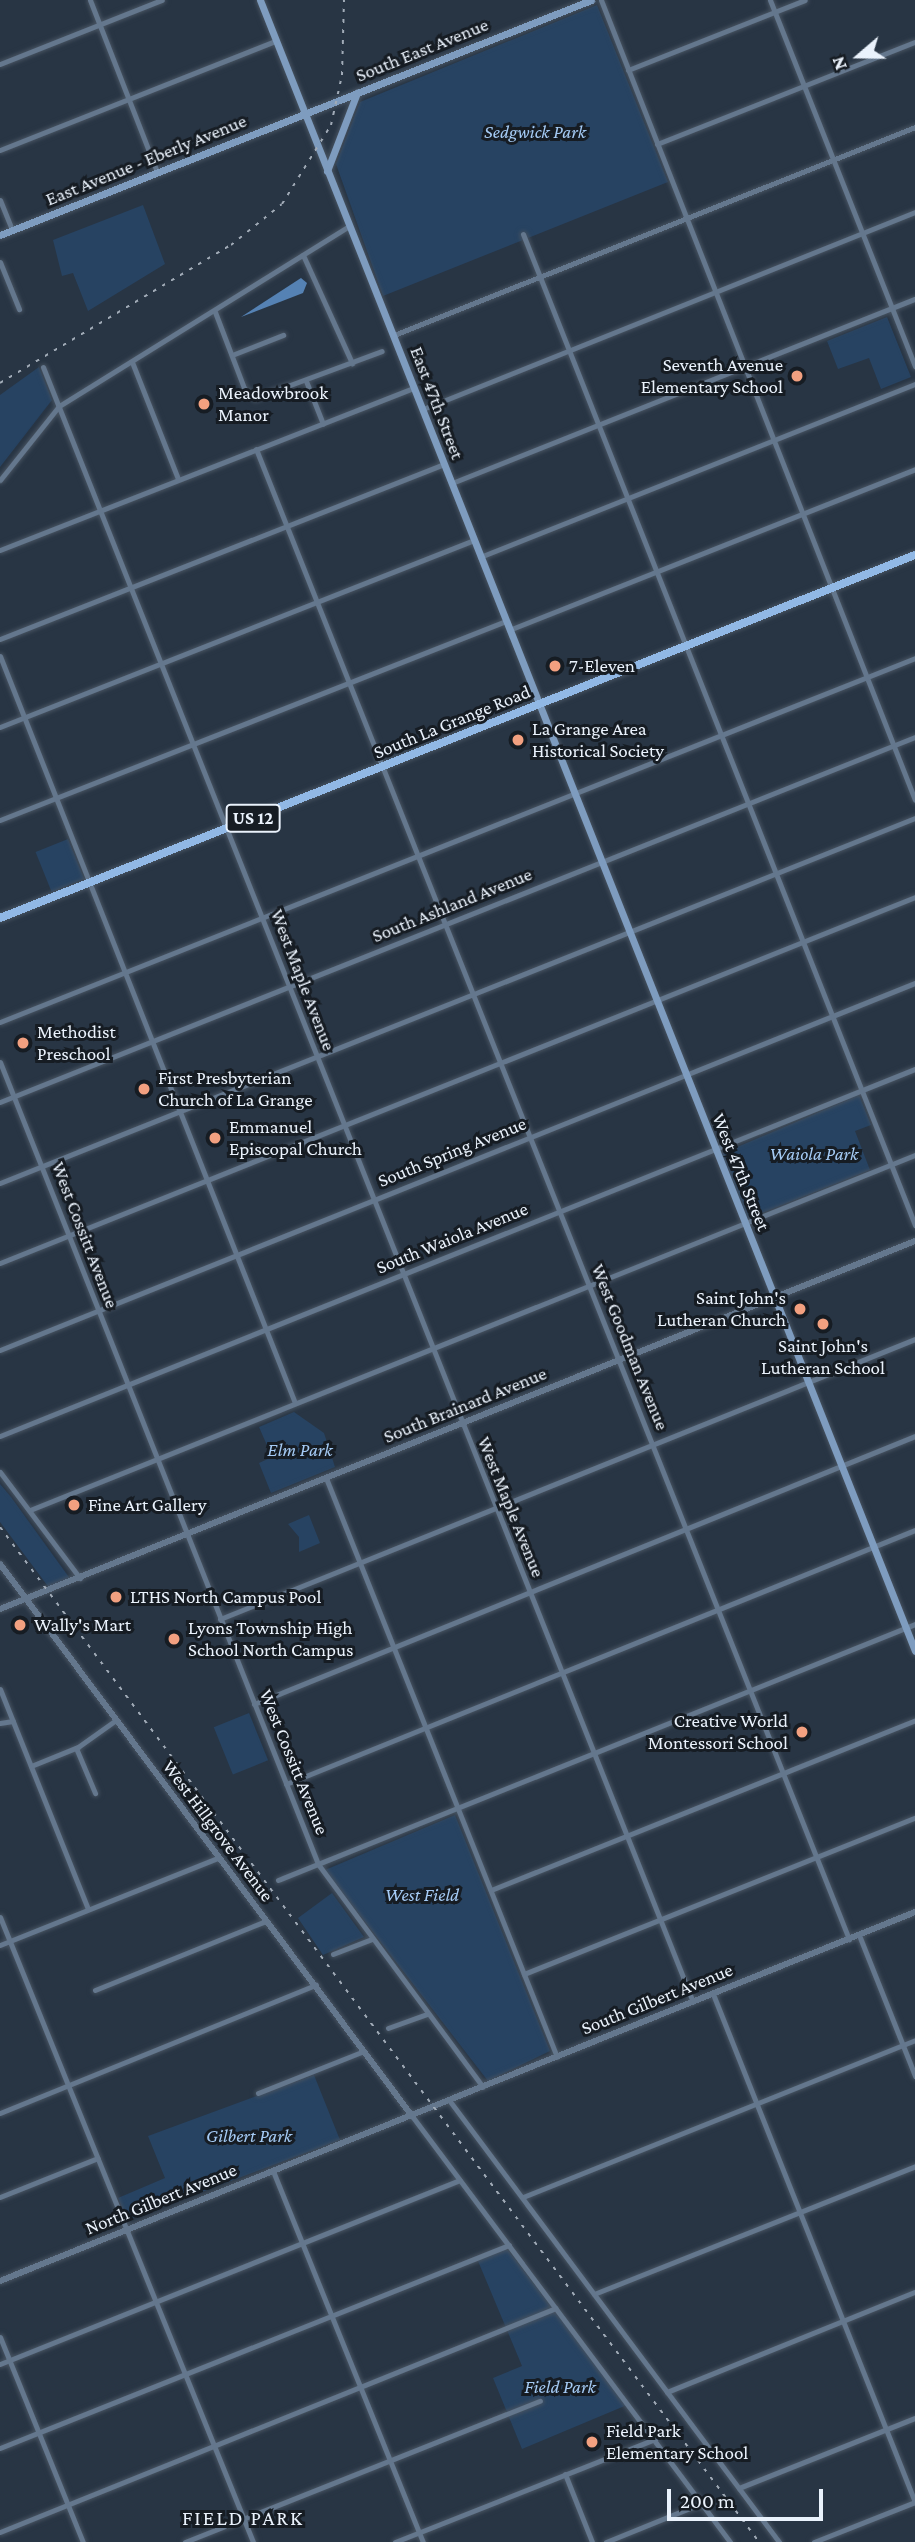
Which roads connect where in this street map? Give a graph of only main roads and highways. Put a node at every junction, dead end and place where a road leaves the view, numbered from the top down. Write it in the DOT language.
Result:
graph roads {
  1 [pos="260,0"];
  2 [pos="591,0"];
  3 [pos="358,93"];
  4 [pos="304,114"];
  5 [pos="327,171"];
  6 [pos="0,235"];
  7 [pos="915,555"];
  8 [pos="538,705"];
  9 [pos="0,918"];
  10 [pos="915,1651"];
  1 -- 4 [label="main road, East 47th Street"];
  2 -- 3 [label="main road, South East Avenue"];
  3 -- 4 [label="main road, South East Avenue"];
  3 -- 5 [label="main road"];
  4 -- 5 [label="main road, East 47th Street"];
  4 -- 6 [label="main road, East Avenue - Eberly Avenue"];
  5 -- 8 [label="main road, East 47th Street"];
  7 -- 8 [label="main road, South La Grange Road / US 12"];
  8 -- 9 [label="main road, South La Grange Road / US 12"];
  8 -- 10 [label="main road, West 47th Street"];
}
